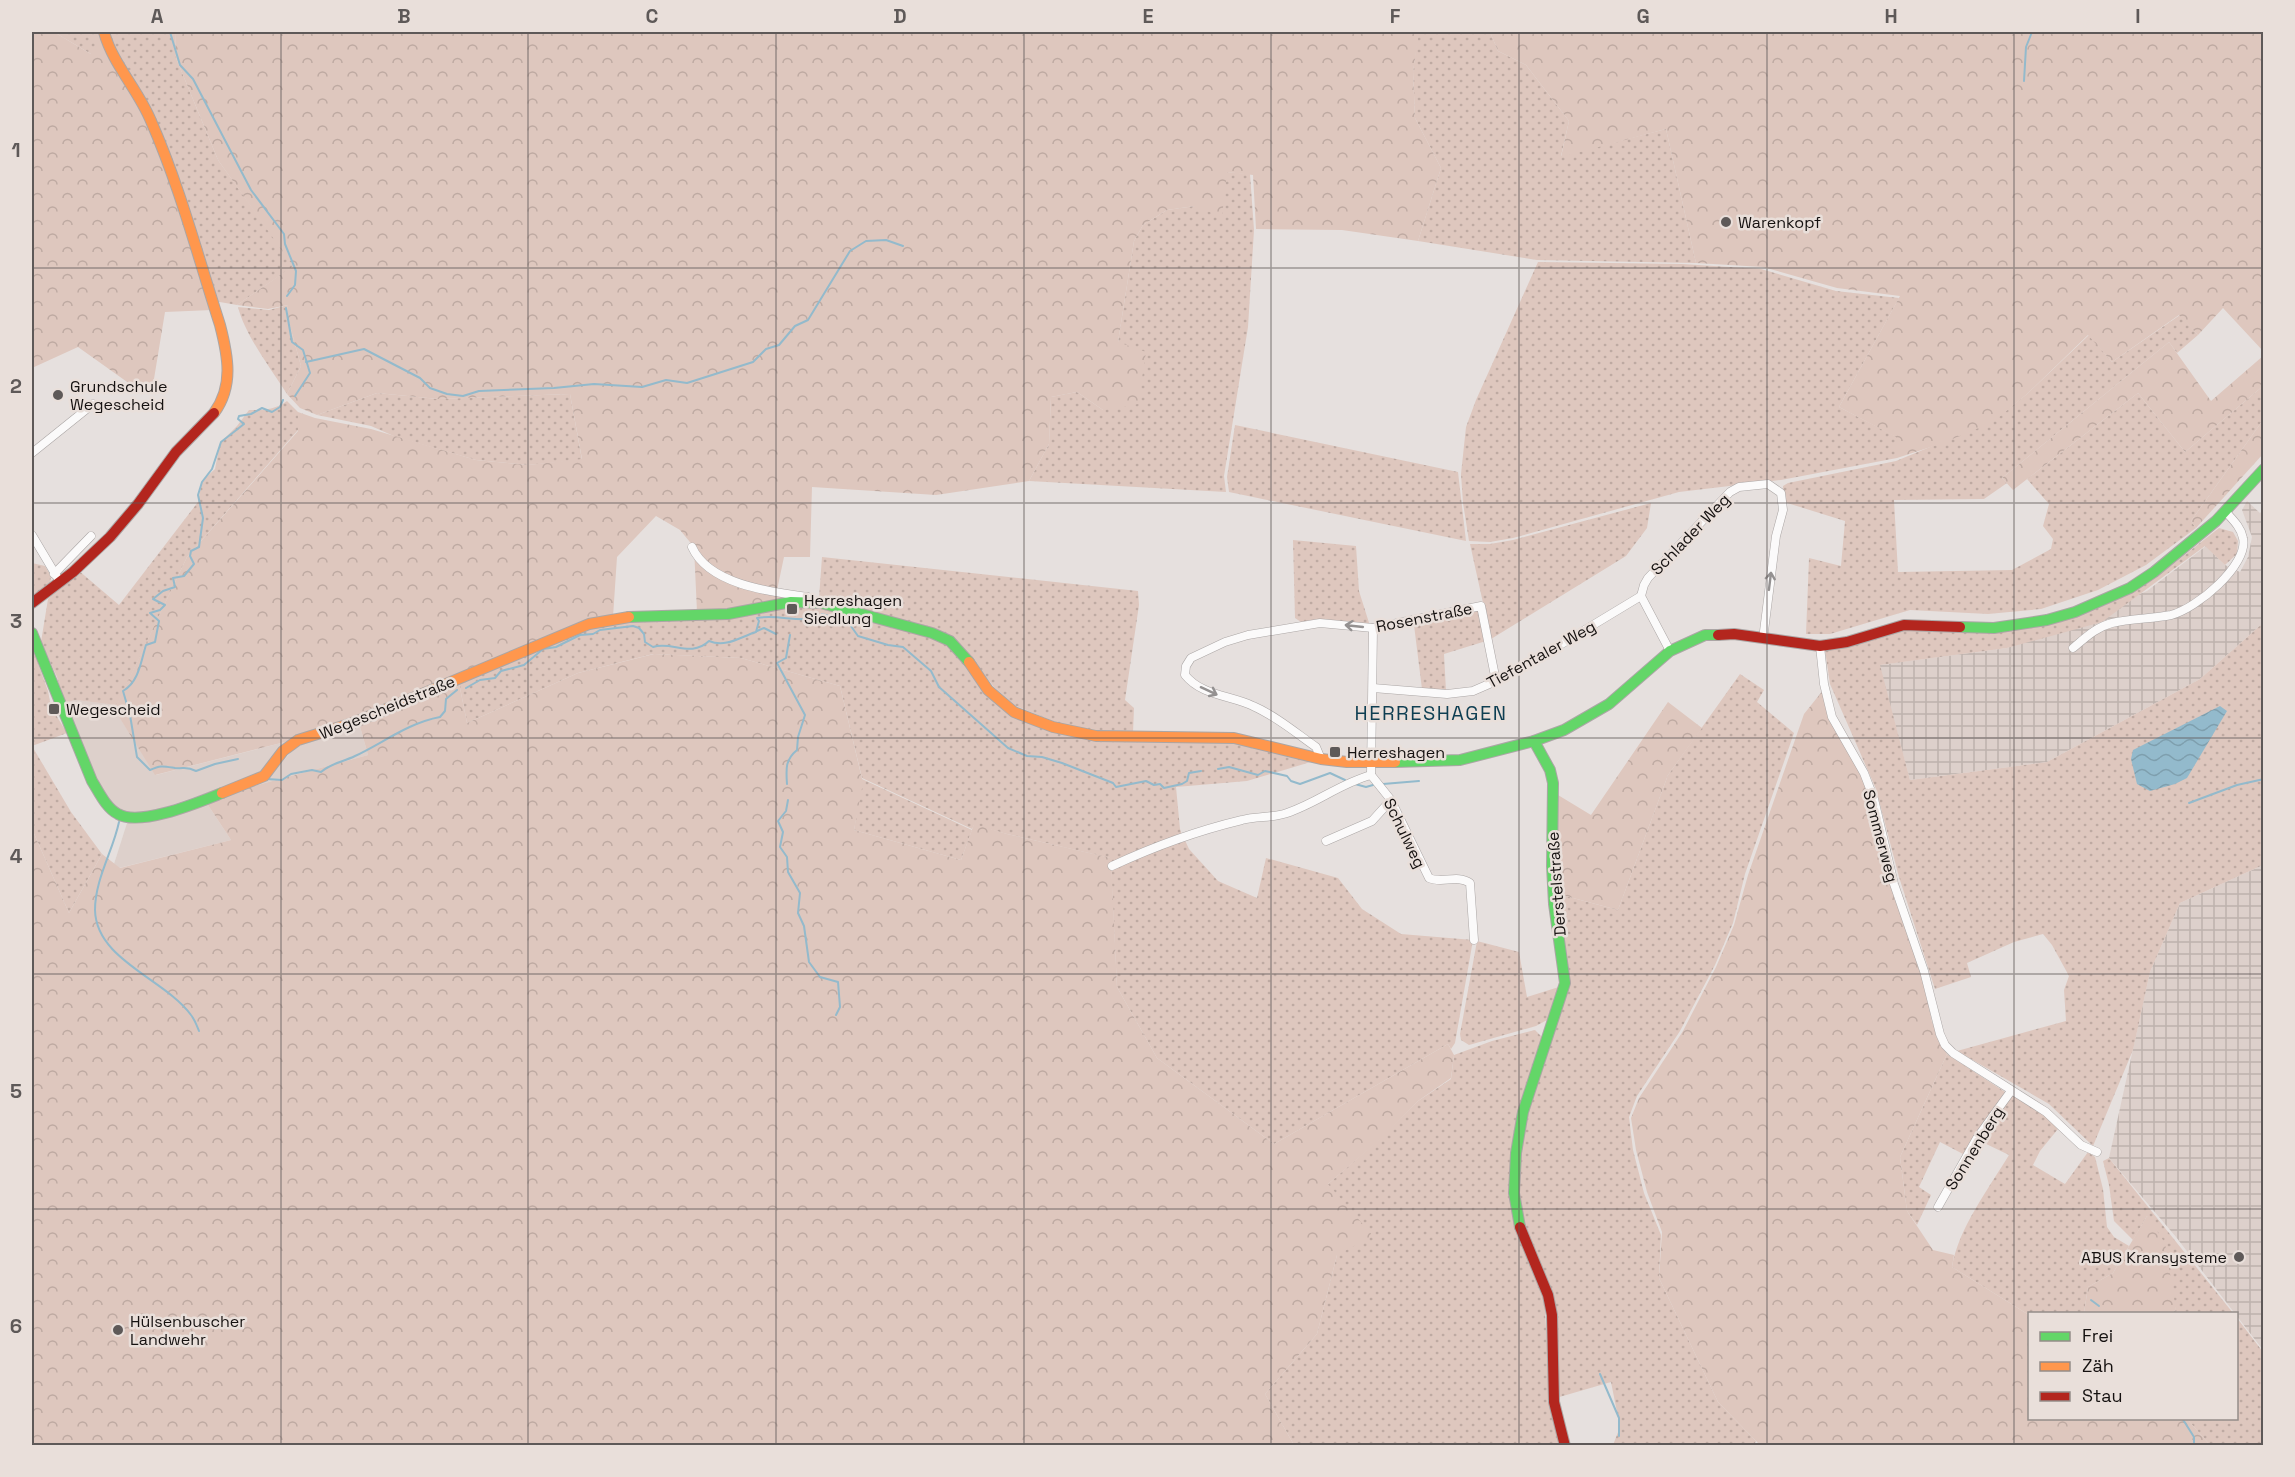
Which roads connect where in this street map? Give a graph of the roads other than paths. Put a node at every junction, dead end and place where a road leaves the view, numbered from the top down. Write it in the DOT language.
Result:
graph roads {
  1 [pos="104,32"];
  2 [pos="93,404"];
  3 [pos="32,453"];
  4 [pos="2264,469"];
  5 [pos="2226,511"];
  6 [pos="32,535"];
  7 [pos="91,536"];
  8 [pos="692,547"];
  9 [pos="57,578"];
  10 [pos="1641,596"];
  11 [pos="812,602"];
  12 [pos="32,603"];
  13 [pos="1373,628"];
  14 [pos="32,633"];
  15 [pos="1763,639"];
  16 [pos="1820,646"];
  17 [pos="2073,648"];
  18 [pos="1670,651"];
  19 [pos="1496,681"];
  20 [pos="1373,688"];
  21 [pos="1534,741"];
  22 [pos="1321,759"];
  23 [pos="1371,763"];
  24 [pos="1371,775"];
  25 [pos="1391,800"];
  26 [pos="1326,841"];
  27 [pos="1112,866"];
  28 [pos="1474,940"];
  29 [pos="1939,1029"];
  30 [pos="2011,1091"];
  31 [pos="2097,1152"];
  32 [pos="1938,1207"];
  33 [pos="1565,1446"];
  1 -- 9 [label="main road"];
  2 -- 3 [label="street"];
  4 -- 5 [label="main road, Wegescheidstraße"];
  5 -- 16 [label="main road, Wegescheidstraße"];
  5 -- 17 [label="street"];
  6 -- 9 [label="street"];
  7 -- 9 [label="street"];
  8 -- 11 [label="street"];
  9 -- 12 [label="main road"];
  15 -- 10 [label="street, Schlader Weg, one-way"];
  10 -- 18 [label="street"];
  10 -- 19 [label="street, Tiefentaler Weg"];
  11 -- 14 [label="main road, Wegescheidstraße"];
  11 -- 22 [label="main road, Wegescheidstraße"];
  13 -- 19 [label="street, Rosenstraße"];
  13 -- 20 [label="street"];
  13 -- 22 [label="street, Rosenstraße, one-way"];
  15 -- 16 [label="main road, Wegescheidstraße"];
  15 -- 18 [label="main road, Wegescheidstraße"];
  16 -- 29 [label="street, Sommerweg"];
  18 -- 21 [label="main road, Wegescheidstraße"];
  19 -- 20 [label="street, Tiefentaler Weg"];
  20 -- 23 [label="street"];
  21 -- 23 [label="main road, Wegescheidstraße"];
  21 -- 33 [label="main road, Derstelstraße"];
  22 -- 23 [label="main road, Wegescheidstraße"];
  23 -- 24 [label="street"];
  24 -- 25 [label="street, Schulweg"];
  24 -- 27 [label="street"];
  25 -- 26 [label="street"];
  25 -- 28 [label="street, Schulweg"];
  29 -- 30 [label="street, Sonnenberg"];
  30 -- 31 [label="street, Sonnenberg"];
  30 -- 32 [label="street, Sonnenberg"];
}
